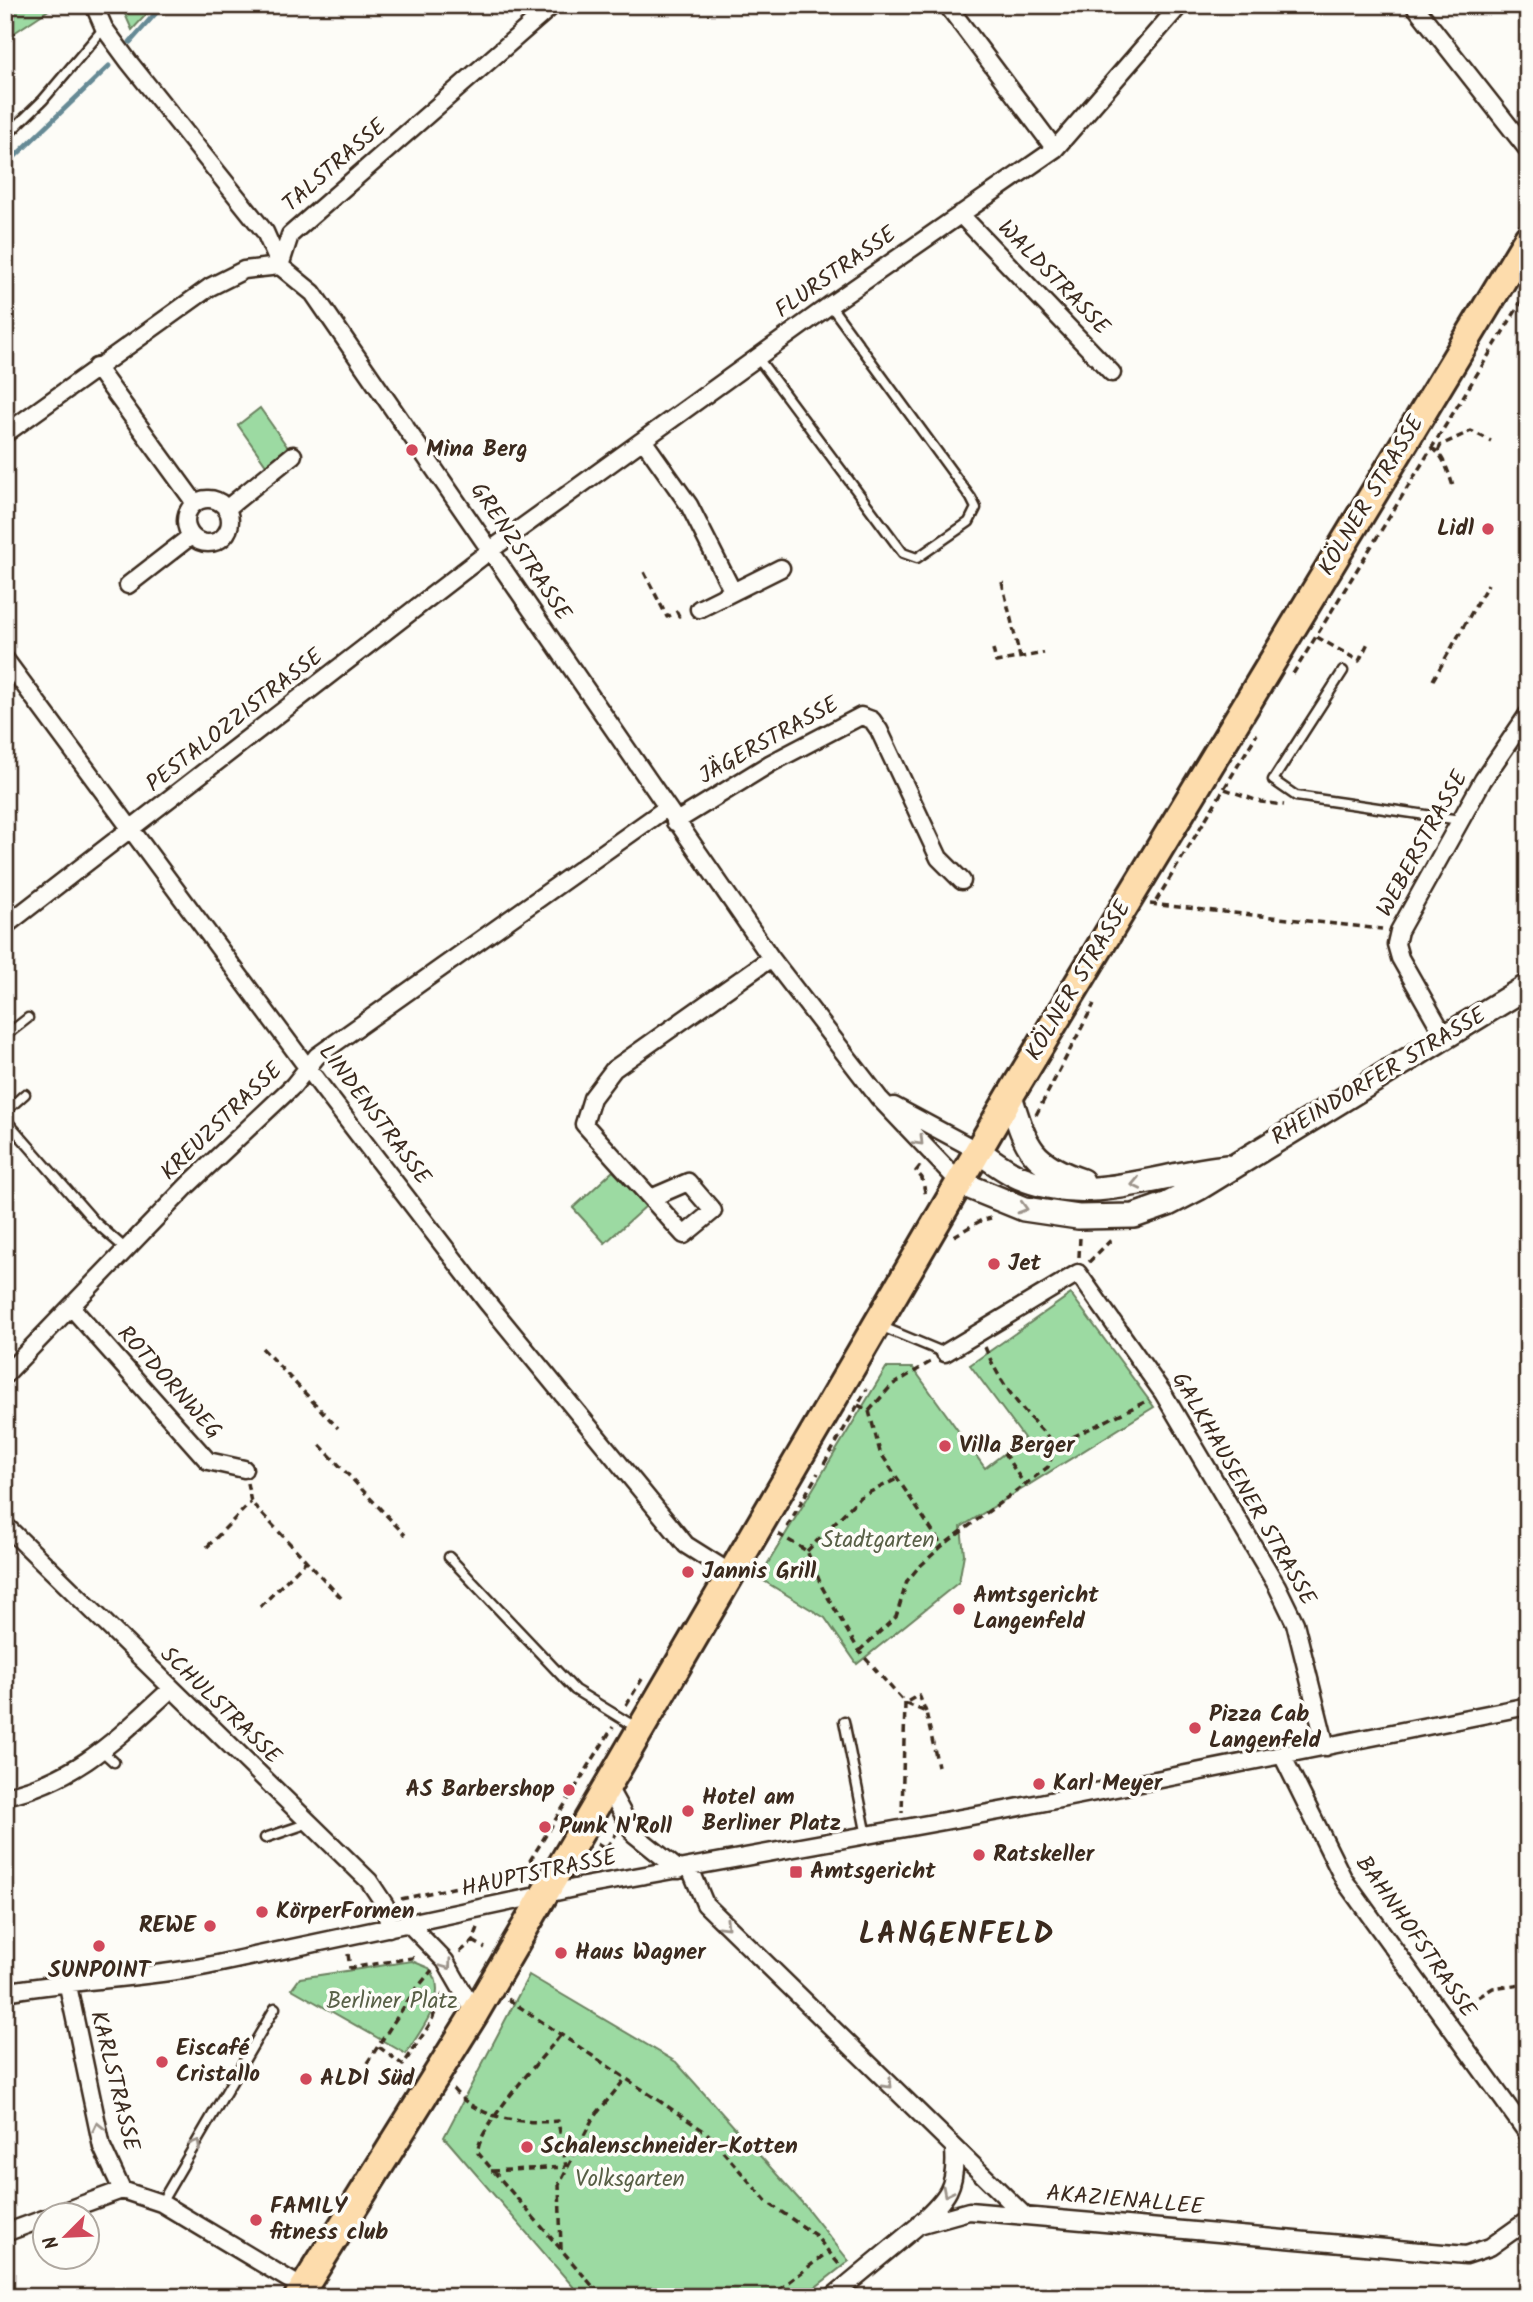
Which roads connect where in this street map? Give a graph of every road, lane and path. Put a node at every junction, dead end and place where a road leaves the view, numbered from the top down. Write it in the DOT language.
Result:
graph roads {
  1 [pos="93,5"];
  2 [pos="554,5"];
  3 [pos="947,5"];
  4 [pos="1180,5"];
  5 [pos="1414,5"];
  6 [pos="104,28"];
  7 [pos="5,138"];
  8 [pos="1055,149"];
  9 [pos="1528,150"];
  10 [pos="1528,196"];
  11 [pos="1528,212"];
  12 [pos="960,215"];
  13 [pos="1528,239"];
  14 [pos="280,266"];
  15 [pos="1528,290"];
  16 [pos="830,305"];
  17 [pos="757,357"];
  18 [pos="96,367"];
  19 [pos="1112,373"];
  20 [pos="5,434"];
  21 [pos="643,440"];
  22 [pos="1491,441"];
  23 [pos="293,456"];
  24 [pos="1454,489"];
  25 [pos="195,503"];
  26 [pos="226,509"];
  27 [pos="191,536"];
  28 [pos="492,549"];
  29 [pos="782,568"];
  30 [pos="644,572"];
  31 [pos="1002,582"];
  32 [pos="1488,584"];
  33 [pos="128,585"];
  34 [pos="733,592"];
  35 [pos="699,609"];
  36 [pos="1294,624"];
  37 [pos="1317,638"];
  38 [pos="1369,641"];
  39 [pos="993,649"];
  40 [pos="1044,653"];
  41 [pos="1020,657"];
  42 [pos="5,659"];
  43 [pos="1343,671"];
  44 [pos="1433,680"];
  45 [pos="1287,683"];
  46 [pos="1528,714"];
  47 [pos="1262,726"];
  48 [pos="670,816"];
  49 [pos="1460,820"];
  50 [pos="133,828"];
  51 [pos="962,881"];
  52 [pos="1154,904"];
  53 [pos="1137,907"];
  54 [pos="5,926"];
  55 [pos="1399,931"];
  56 [pos="771,958"];
  57 [pos="1528,986"];
  58 [pos="1098,996"];
  59 [pos="28,1018"];
  60 [pos="5,1036"];
  61 [pos="1445,1037"];
  62 [pos="309,1068"];
  63 [pos="24,1094"];
  64 [pos="1010,1096"];
  65 [pos="879,1098"];
  66 [pos="1034,1119"];
  67 [pos="978,1152"];
  68 [pos="1230,1167"];
  69 [pos="960,1183"];
  70 [pos="1104,1189"];
  71 [pos="651,1198"];
  72 [pos="1134,1216"];
  73 [pos="1080,1229"];
  74 [pos="127,1250"];
  75 [pos="1078,1273"];
  76 [pos="72,1308"];
  77 [pos="878,1326"];
  78 [pos="980,1332"];
  79 [pos="262,1348"];
  80 [pos="945,1353"];
  81 [pos="5,1375"];
  82 [pos="839,1393"];
  83 [pos="1163,1393"];
  84 [pos="869,1411"];
  85 [pos="338,1428"];
  86 [pos="320,1445"];
  87 [pos="1056,1445"];
  88 [pos="1004,1453"];
  89 [pos="244,1469"];
  90 [pos="897,1479"];
  91 [pos="1024,1484"];
  92 [pos="251,1502"];
  93 [pos="5,1525"];
  94 [pos="761,1525"];
  95 [pos="405,1535"];
  96 [pos="942,1546"];
  97 [pos="207,1547"];
  98 [pos="807,1551"];
  99 [pos="449,1557"];
  100 [pos="306,1561"];
  101 [pos="732,1574"];
  102 [pos="344,1601"];
  103 [pos="260,1607"];
  104 [pos="859,1651"];
  105 [pos="170,1690"];
  106 [pos="905,1703"];
  107 [pos="1528,1706"];
  108 [pos="926,1712"];
  109 [pos="844,1721"];
  110 [pos="639,1730"];
  111 [pos="1326,1747"];
  112 [pos="1282,1755"];
  113 [pos="938,1766"];
  114 [pos="608,1787"];
  115 [pos="5,1796"];
  116 [pos="309,1824"];
  117 [pos="902,1829"];
  118 [pos="867,1836"];
  119 [pos="265,1838"];
  120 [pos="684,1869"];
  121 [pos="543,1896"];
  122 [pos="385,1905"];
  123 [pos="479,1917"];
  124 [pos="409,1924"];
  125 [pos="389,1928"];
  126 [pos="473,1941"];
  127 [pos="485,1948"];
  128 [pos="452,1956"];
  129 [pos="349,1959"];
  130 [pos="435,1968"];
  131 [pos="442,1979"];
  132 [pos="67,1981"];
  133 [pos="1528,1983"];
  134 [pos="444,1988"];
  135 [pos="513,1990"];
  136 [pos="5,1992"];
  137 [pos="275,2008"];
  138 [pos="475,2014"];
  139 [pos="1445,2019"];
  140 [pos="560,2036"];
  141 [pos="379,2047"];
  142 [pos="367,2063"];
  143 [pos="625,2079"];
  144 [pos="458,2081"];
  145 [pos="494,2117"];
  146 [pos="1528,2134"];
  147 [pos="954,2150"];
  148 [pos="566,2167"];
  149 [pos="491,2171"];
  150 [pos="122,2190"];
  151 [pos="94,2200"];
  152 [pos="162,2203"];
  153 [pos="1024,2215"];
  154 [pos="1528,2220"];
  155 [pos="32,2223"];
  156 [pos="919,2225"];
  157 [pos="5,2233"];
  158 [pos="561,2249"];
  159 [pos="301,2292"];
  160 [pos="602,2297"];
  161 [pos="770,2297"];
  162 [pos="832,2297"];
  1 -- 6 [label="street, GRENZSTRASSE"];
  2 -- 14 [label="street, TALSTRASSE"];
  3 -- 8 [label="street"];
  4 -- 8 [label="street, FLURSTRASSE"];
  5 -- 9 [label="street"];
  6 -- 7 [label="lane"];
  6 -- 14 [label="street, GRENZSTRASSE"];
  8 -- 12 [label="street, FLURSTRASSE"];
  10 -- 11 [label="path"];
  12 -- 16 [label="street, FLURSTRASSE"];
  12 -- 19 [label="street, WALDSTRASSE"];
  13 -- 36 [label="main road, KÖLNER STRASSE"];
  14 -- 18 [label="street"];
  14 -- 28 [label="street, GRENZSTRASSE"];
  15 -- 37 [label="path"];
  16 -- 17 [label="street, FLURSTRASSE"];
  16 -- 17 [label="lane"];
  17 -- 21 [label="street, FLURSTRASSE"];
  18 -- 20 [label="street"];
  18 -- 25 [label="street"];
  21 -- 28 [label="street, FLURSTRASSE"];
  21 -- 34 [label="street"];
  22 -- 24 [label="path"];
  23 -- 26 [label="street"];
  25 -- 26 [label="street"];
  25 -- 27 [label="street"];
  26 -- 27 [label="street"];
  27 -- 33 [label="street"];
  28 -- 48 [label="street, GRENZSTRASSE"];
  28 -- 50 [label="street, PESTALOZZISTRASSE"];
  29 -- 34 [label="street"];
  30 -- 35 [label="path"];
  31 -- 41 [label="path"];
  32 -- 44 [label="path"];
  34 -- 35 [label="street"];
  36 -- 37 [label="path"];
  36 -- 53 [label="main road, KÖLNER STRASSE"];
  37 -- 38 [label="path"];
  37 -- 45 [label="path"];
  39 -- 41 [label="path"];
  40 -- 41 [label="path"];
  42 -- 50 [label="street, LINDENSTRASSE"];
  43 -- 49 [label="lane"];
  46 -- 49 [label="street, WEBERSTRASSE"];
  47 -- 52 [label="path"];
  48 -- 51 [label="street, JÄGERSTRASSE"];
  48 -- 56 [label="street, GRENZSTRASSE"];
  48 -- 62 [label="street, KREUZSTRASSE"];
  49 -- 55 [label="street, WEBERSTRASSE"];
  50 -- 54 [label="street, PESTALOZZISTRASSE"];
  50 -- 62 [label="street, LINDENSTRASSE"];
  52 -- 53 [label="path"];
  52 -- 53 [label="path"];
  52 -- 55 [label="path"];
  53 -- 64 [label="main road, KÖLNER STRASSE"];
  55 -- 61 [label="street, WEBERSTRASSE"];
  56 -- 65 [label="street, GRENZSTRASSE"];
  56 -- 71 [label="street"];
  57 -- 61 [label="main road, RHEINDORFER STRASSE"];
  58 -- 66 [label="path"];
  59 -- 60 [label="lane"];
  61 -- 68 [label="main road, RHEINDORFER STRASSE"];
  62 -- 74 [label="street, KREUZSTRASSE"];
  62 -- 101 [label="street, LINDENSTRASSE"];
  63 -- 74 [label="lane"];
  64 -- 67 [label="main road, KÖLNER STRASSE"];
  64 -- 70 [label="main road"];
  65 -- 67 [label="street, GRENZSTRASSE"];
  65 -- 69 [label="street, GRENZSTRASSE, one-way"];
  67 -- 69 [label="main road, KÖLNER STRASSE"];
  67 -- 70 [label="main road, RHEINDORFER STRASSE"];
  68 -- 70 [label="main road, RHEINDORFER STRASSE, one-way"];
  68 -- 72 [label="main road, RHEINDORFER STRASSE"];
  69 -- 72 [label="main road, RHEINDORFER STRASSE, one-way"];
  69 -- 77 [label="main road, KÖLNER STRASSE"];
  72 -- 75 [label="path"];
  73 -- 75 [label="path"];
  74 -- 76 [label="street, KREUZSTRASSE"];
  75 -- 78 [label="street"];
  75 -- 83 [label="street, GALKHAUSENER STRASSE"];
  76 -- 81 [label="street, KREUZSTRASSE"];
  76 -- 89 [label="street, ROTDORNWEG"];
  77 -- 80 [label="lane"];
  77 -- 82 [label="main road, KÖLNER STRASSE"];
  78 -- 80 [label="street"];
  78 -- 87 [label="path"];
  79 -- 85 [label="path"];
  80 -- 84 [label="path"];
  82 -- 84 [label="path"];
  82 -- 94 [label="main road, KÖLNER STRASSE"];
  83 -- 87 [label="path"];
  83 -- 111 [label="street, GALKHAUSENER STRASSE"];
  84 -- 90 [label="path"];
  86 -- 95 [label="path"];
  87 -- 91 [label="path"];
  88 -- 91 [label="path"];
  89 -- 92 [label="path"];
  90 -- 96 [label="path"];
  90 -- 98 [label="path"];
  91 -- 96 [label="path"];
  92 -- 97 [label="path"];
  92 -- 100 [label="path"];
  93 -- 105 [label="street, SCHULSTRASSE"];
  94 -- 98 [label="path"];
  94 -- 101 [label="main road, KÖLNER STRASSE"];
  96 -- 104 [label="path"];
  98 -- 104 [label="path"];
  99 -- 110 [label="lane"];
  100 -- 102 [label="path"];
  100 -- 103 [label="path"];
  101 -- 110 [label="main road, KÖLNER STRASSE"];
  104 -- 106 [label="path"];
  105 -- 115 [label="street"];
  105 -- 116 [label="street, SCHULSTRASSE"];
  106 -- 108 [label="path"];
  106 -- 108 [label="path"];
  106 -- 117 [label="path"];
  107 -- 111 [label="street, HAUPTSTRASSE"];
  108 -- 113 [label="path"];
  109 -- 118 [label="lane"];
  110 -- 114 [label="main road, KÖLNER STRASSE"];
  111 -- 112 [label="street, HAUPTSTRASSE"];
  112 -- 117 [label="street, HAUPTSTRASSE"];
  112 -- 139 [label="street, BAHNHOFSTRASSE"];
  114 -- 120 [label="street, HAUPTSTRASSE"];
  114 -- 121 [label="main road, KÖLNER STRASSE"];
  116 -- 119 [label="lane"];
  116 -- 122 [label="street, SCHULSTRASSE"];
  117 -- 118 [label="street, HAUPTSTRASSE"];
  118 -- 120 [label="street, HAUPTSTRASSE"];
  120 -- 121 [label="street, HAUPTSTRASSE"];
  120 -- 147 [label="street, AKAZIENALLEE, one-way"];
  121 -- 123 [label="street, HAUPTSTRASSE"];
  121 -- 138 [label="main road, KÖLNER STRASSE"];
  122 -- 123 [label="path"];
  122 -- 125 [label="street, SCHULSTRASSE"];
  123 -- 124 [label="street, HAUPTSTRASSE"];
  123 -- 126 [label="path"];
  124 -- 125 [label="street, HAUPTSTRASSE"];
  124 -- 138 [label="street, one-way"];
  125 -- 132 [label="street, HAUPTSTRASSE"];
  126 -- 127 [label="path"];
  126 -- 128 [label="path"];
  129 -- 130 [label="path"];
  130 -- 131 [label="path"];
  130 -- 141 [label="path"];
  132 -- 136 [label="street, HAUPTSTRASSE"];
  150 -- 132 [label="street, KARLSTRASSE, one-way"];
  133 -- 139 [label="path"];
  134 -- 141 [label="path"];
  135 -- 140 [label="path"];
  152 -- 137 [label="lane, one-way"];
  138 -- 159 [label="main road, KÖLNER STRASSE"];
  139 -- 146 [label="street, BAHNHOFSTRASSE"];
  140 -- 143 [label="path"];
  140 -- 145 [label="path"];
  141 -- 142 [label="path"];
  143 -- 148 [label="path"];
  143 -- 161 [label="path"];
  144 -- 145 [label="path"];
  145 -- 148 [label="path"];
  145 -- 149 [label="path"];
  147 -- 153 [label="street, AKAZIENALLEE"];
  147 -- 156 [label="street, one-way"];
  148 -- 149 [label="path"];
  148 -- 158 [label="path"];
  149 -- 158 [label="path"];
  150 -- 151 [label="street"];
  150 -- 152 [label="street"];
  152 -- 159 [label="street"];
  153 -- 154 [label="street, AKAZIENALLEE"];
  153 -- 156 [label="street"];
  155 -- 157 [label="street"];
  156 -- 162 [label="street"];
  158 -- 160 [label="path"];
}
